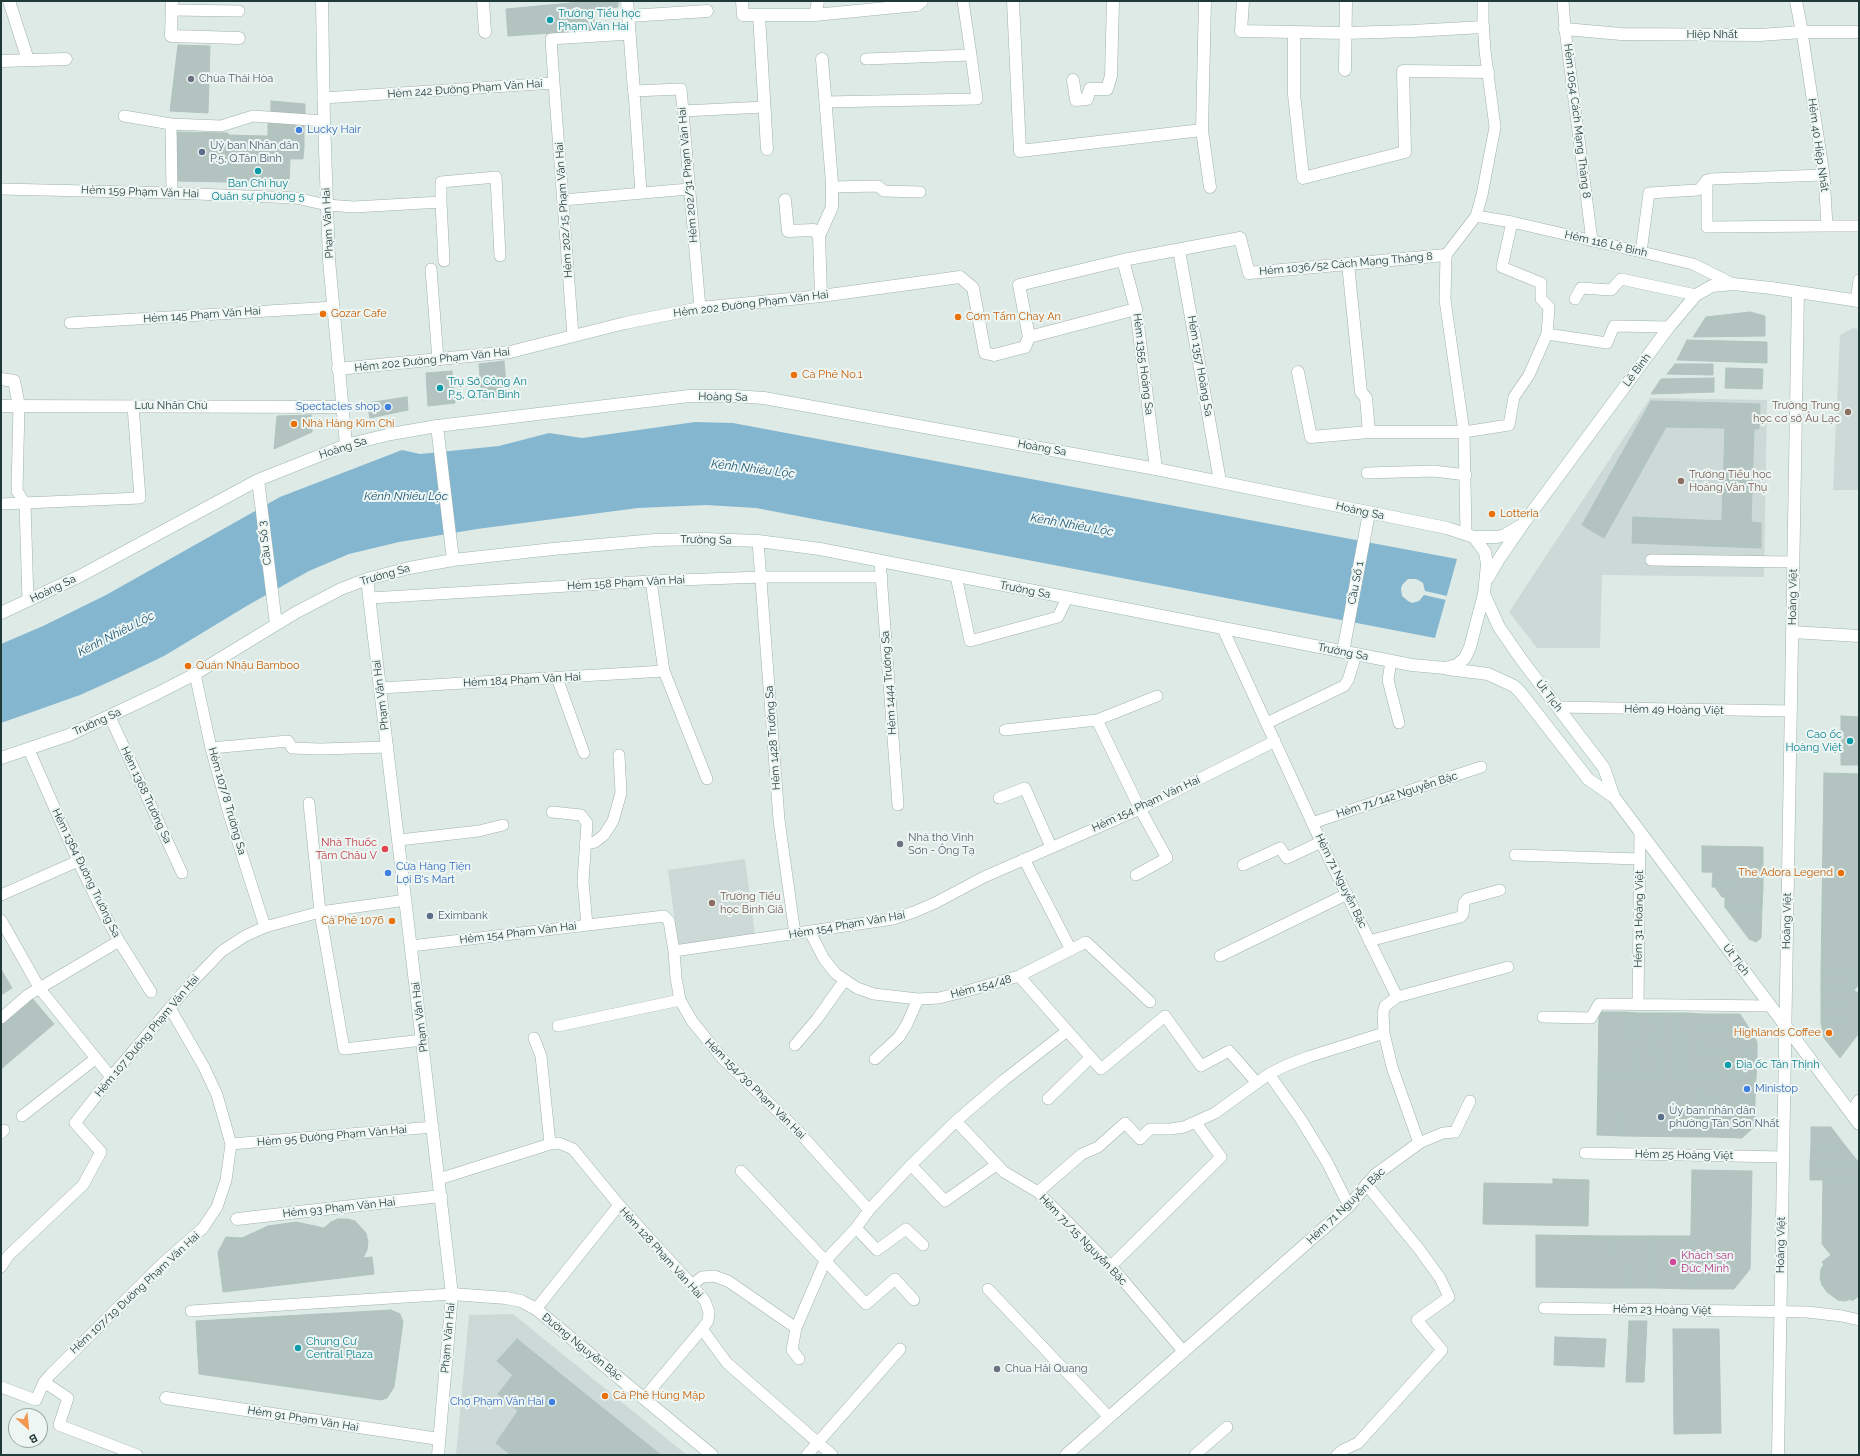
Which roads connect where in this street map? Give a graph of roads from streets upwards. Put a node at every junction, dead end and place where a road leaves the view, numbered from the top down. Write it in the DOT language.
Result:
graph roads {
  1 [pos="8,1"];
  2 [pos="322,1"];
  3 [pos="483,1"];
  4 [pos="627,1"];
  5 [pos="742,1"];
  6 [pos="818,1"];
  7 [pos="922,1"];
  8 [pos="1013,1"];
  9 [pos="1113,1"];
  10 [pos="1205,1"];
  11 [pos="1243,1"];
  12 [pos="1346,1"];
  13 [pos="1796,1"];
  14 [pos="172,5"];
  15 [pos="707,11"];
  16 [pos="759,15"];
  17 [pos="815,15"];
  18 [pos="629,16"];
  19 [pos="1483,26"];
  20 [pos="1565,29"];
  21 [pos="485,32"];
  22 [pos="1294,32"];
  23 [pos="1802,32"];
  24 [pos="1859,32"];
  25 [pos="1345,33"];
  26 [pos="239,38"];
  27 [pos="66,59"];
  28 [pos="822,59"];
  29 [pos="28,60"];
  30 [pos="1,61"];
  31 [pos="1345,70"];
  32 [pos="1488,72"];
  33 [pos="1073,80"];
  34 [pos="634,91"];
  35 [pos="1202,130"];
  36 [pos="767,149"];
  37 [pos="1210,186"];
  38 [pos="785,200"];
  39 [pos="819,236"];
  40 [pos="1179,250"];
  41 [pos="1446,254"];
  42 [pos="1123,260"];
  43 [pos="1348,264"];
  44 [pos="1798,292"];
  45 [pos="821,296"];
  46 [pos="1858,301"];
  47 [pos="1136,309"];
  48 [pos="1029,338"];
  49 [pos="338,369"];
  50 [pos="1298,372"];
  51 [pos="1,379"];
  52 [pos="1,406"];
  53 [pos="19,406"];
  54 [pos="342,407"];
  55 [pos="437,426"];
  56 [pos="1369,432"];
  57 [pos="1464,432"];
  58 [pos="346,445"];
  59 [pos="1156,469"];
  60 [pos="258,480"];
  61 [pos="1220,482"];
  62 [pos="1369,513"];
  63 [pos="1522,524"];
  64 [pos="1470,535"];
  65 [pos="454,560"];
  66 [pos="367,579"];
  67 [pos="1485,589"];
  68 [pos="1,613"];
  69 [pos="276,624"];
  70 [pos="1792,632"];
  71 [pos="1859,636"];
  72 [pos="1343,652"];
  73 [pos="1445,668"];
  74 [pos="1521,693"];
  75 [pos="1,758"];
  76 [pos="1614,797"];
  77 [pos="1785,1025"];
  78 [pos="1859,1124"];
  79 [pos="1419,1143"];
  80 [pos="441,1196"];
  81 [pos="237,1219"];
  82 [pos="452,1294"];
  83 [pos="166,1398"];
  84 [pos="439,1439"];
  85 [pos="438,1455"];
  86 [pos="712,1455"];
  87 [pos="1066,1455"];
  88 [pos="1778,1455"];
  1 -- 29 [label="street"];
  2 -- 49 [label="street, Phạm Văn Hai"];
  3 -- 21 [label="street"];
  4 -- 18 [label="street"];
  5 -- 16 [label="street"];
  6 -- 17 [label="street"];
  7 -- 17 [label="street"];
  8 -- 35 [label="street"];
  9 -- 33 [label="street"];
  10 -- 35 [label="street"];
  11 -- 22 [label="street"];
  12 -- 25 [label="street"];
  13 -- 23 [label="street"];
  14 -- 26 [label="street"];
  15 -- 18 [label="street"];
  16 -- 17 [label="street"];
  16 -- 36 [label="street"];
  18 -- 34 [label="street"];
  19 -- 25 [label="street"];
  20 -- 23 [label="street, Hiệp Nhất"];
  22 -- 25 [label="street"];
  22 -- 32 [label="street"];
  23 -- 24 [label="street, Hiệp Nhất"];
  25 -- 31 [label="street"];
  27 -- 29 [label="street"];
  28 -- 39 [label="street"];
  29 -- 30 [label="street"];
  35 -- 37 [label="street"];
  38 -- 39 [label="street"];
  39 -- 45 [label="street"];
  40 -- 42 [label="street, Hẻm 1036/52 Cách Mạng Tháng 8"];
  40 -- 43 [label="street, Hẻm 1036/52 Cách Mạng Tháng 8"];
  40 -- 61 [label="street, Hẻm 1357 Hoàng Sa"];
  41 -- 43 [label="street, Hẻm 1036/52 Cách Mạng Tháng 8"];
  42 -- 47 [label="street, Hẻm 1355 Hoàng Sa"];
  42 -- 48 [label="street, Hẻm 1036/52 Cách Mạng Tháng 8"];
  43 -- 56 [label="street"];
  44 -- 46 [label="street, Lê Bình"];
  44 -- 63 [label="street, Lê Bình"];
  44 -- 70 [label="street, Hoàng Việt"];
  45 -- 48 [label="street, Hẻm 202 Đường Phạm Văn Hai"];
  45 -- 49 [label="street, Hẻm 202 Đường Phạm Văn Hai"];
  47 -- 48 [label="street"];
  47 -- 59 [label="street, Hẻm 1355 Hoàng Sa"];
  49 -- 54 [label="street, Phạm Văn Hai"];
  50 -- 56 [label="street"];
  51 -- 53 [label="street"];
  52 -- 53 [label="street, Lưu Nhân Chú"];
  53 -- 54 [label="street, Lưu Nhân Chú"];
  54 -- 58 [label="street, Phạm Văn Hai"];
  55 -- 58 [label="street, Hoàng Sa"];
  55 -- 59 [label="street, Hoàng Sa"];
  55 -- 65 [label="street"];
  56 -- 57 [label="street"];
  58 -- 60 [label="street, Hoàng Sa"];
  59 -- 61 [label="street, Hoàng Sa"];
  60 -- 68 [label="street, Hoàng Sa"];
  60 -- 69 [label="street, Cầu Số 3"];
  61 -- 62 [label="street, Hoàng Sa"];
  62 -- 64 [label="street, Hoàng Sa"];
  62 -- 72 [label="street, Cầu Số 1"];
  63 -- 64 [label="street, Hoàng Sa"];
  63 -- 67 [label="street, Lê Bình"];
  64 -- 67 [label="street"];
  65 -- 66 [label="street, Trường Sa"];
  65 -- 72 [label="street, Trường Sa"];
  66 -- 69 [label="street, Trường Sa"];
  66 -- 80 [label="street, Phạm Văn Hai"];
  67 -- 73 [label="street"];
  67 -- 76 [label="street, Út Tịch"];
  69 -- 75 [label="street, Trường Sa"];
  70 -- 71 [label="street"];
  70 -- 77 [label="street, Hoàng Việt"];
  72 -- 73 [label="street, Trường Sa"];
  73 -- 74 [label="street, Trường Sa"];
  74 -- 76 [label="street, Út Tịch"];
  76 -- 77 [label="street, Út Tịch"];
  77 -- 78 [label="street, Út Tịch"];
  77 -- 88 [label="street, Hoàng Việt"];
  79 -- 87 [label="street, Hẻm 71 Nguyễn Bặc"];
  80 -- 81 [label="street, Hẻm 93 Phạm Văn Hai"];
  80 -- 82 [label="street, Phạm Văn Hai"];
  82 -- 84 [label="street, Phạm Văn Hai"];
  82 -- 86 [label="street, Đường Nguyễn Bặc"];
  83 -- 84 [label="street, Hẻm 91 Phạm Văn Hai"];
  84 -- 85 [label="street, Phạm Văn Hai"];
}
